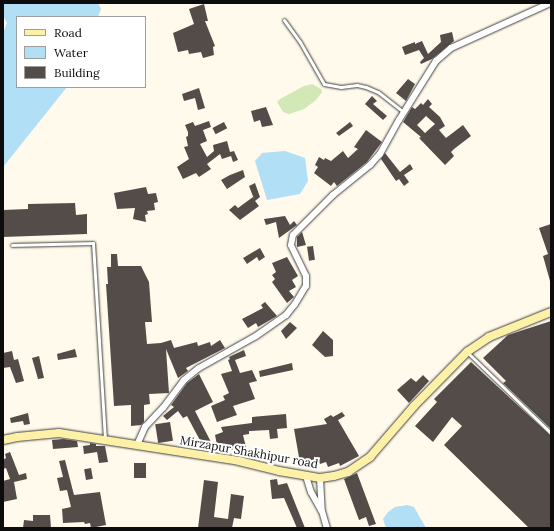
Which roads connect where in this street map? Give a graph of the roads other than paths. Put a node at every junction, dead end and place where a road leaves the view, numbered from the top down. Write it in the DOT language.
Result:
graph roads {
  1 [pos="550,3"];
  2 [pos="284,20"];
  3 [pos="404,112"];
  4 [pos="12,245"];
  5 [pos="551,312"];
  6 [pos="467,352"];
  7 [pos="551,433"];
  8 [pos="3,440"];
  9 [pos="105,440"];
  10 [pos="137,445"];
  11 [pos="306,476"];
  12 [pos="320,478"];
  13 [pos="322,511"];
  14 [pos="327,528"];
  1 -- 3 [label="street"];
  2 -- 3 [label="lane"];
  3 -- 10 [label="street"];
  4 -- 9 [label="lane"];
  5 -- 6 [label="main road, Mirzapur Shakhipur road"];
  6 -- 7 [label="lane"];
  6 -- 12 [label="main road, Mirzapur Shakhipur road"];
  8 -- 9 [label="main road, Mirzapur Shakhipur road"];
  9 -- 10 [label="main road, Mirzapur Shakhipur road"];
  10 -- 11 [label="main road, Mirzapur Shakhipur road"];
  11 -- 12 [label="main road, Mirzapur Shakhipur road"];
  11 -- 13 [label="street"];
  12 -- 13 [label="street"];
  13 -- 14 [label="street"];
}
